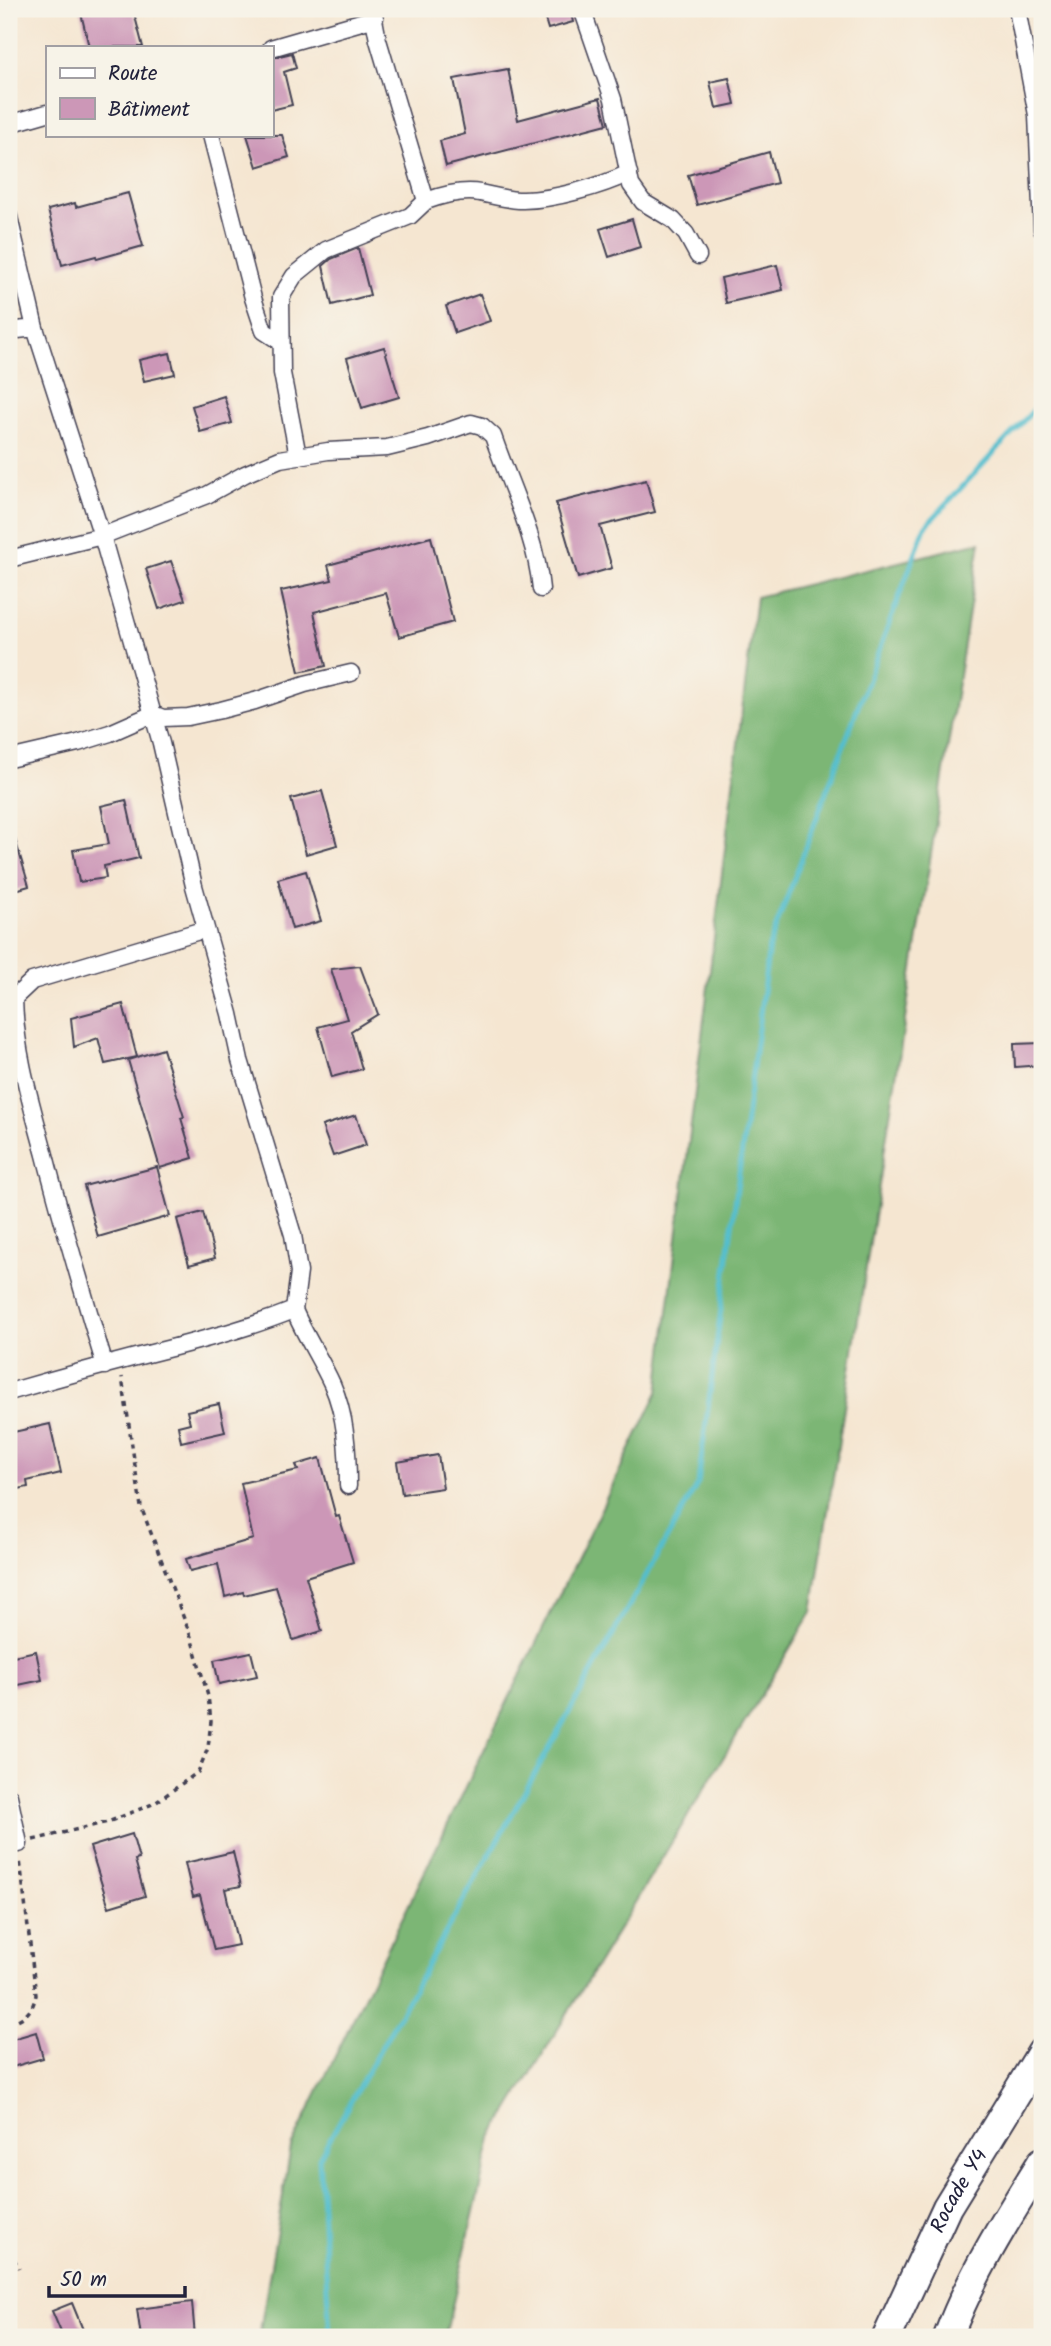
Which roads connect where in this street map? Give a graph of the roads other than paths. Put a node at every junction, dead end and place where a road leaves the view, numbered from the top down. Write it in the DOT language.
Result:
graph roads {
  1 [pos="582,9"];
  2 [pos="1017,9"];
  3 [pos="373,13"];
  4 [pos="273,47"];
  5 [pos="46,113"];
  6 [pos="9,124"];
  7 [pos="211,136"];
  8 [pos="629,173"];
  9 [pos="426,201"];
  10 [pos="9,217"];
  11 [pos="1042,230"];
  12 [pos="698,256"];
  13 [pos="34,328"];
  14 [pos="9,331"];
  15 [pos="281,342"];
  16 [pos="298,456"];
  17 [pos="102,536"];
  18 [pos="9,559"];
  19 [pos="541,589"];
  20 [pos="351,673"];
  21 [pos="153,714"];
  22 [pos="9,759"];
  23 [pos="206,929"];
  24 [pos="294,1310"];
  25 [pos="113,1364"];
  26 [pos="9,1392"];
  27 [pos="348,1486"];
  28 [pos="9,1796"];
  29 [pos="19,1844"];
  30 [pos="1042,2052"];
  31 [pos="1042,2162"];
  32 [pos="887,2337"];
  33 [pos="948,2337"];
  1 -- 8 [label="street"];
  2 -- 11 [label="street"];
  3 -- 4 [label="street"];
  3 -- 9 [label="street"];
  5 -- 6 [label="street"];
  7 -- 15 [label="street"];
  8 -- 9 [label="street"];
  8 -- 12 [label="street"];
  9 -- 15 [label="street"];
  10 -- 13 [label="street"];
  13 -- 14 [label="street"];
  13 -- 17 [label="street"];
  15 -- 16 [label="street"];
  16 -- 17 [label="street"];
  16 -- 19 [label="street"];
  17 -- 18 [label="street"];
  17 -- 21 [label="street"];
  20 -- 21 [label="street"];
  21 -- 22 [label="street"];
  21 -- 23 [label="street"];
  23 -- 24 [label="street"];
  23 -- 25 [label="street"];
  24 -- 25 [label="street"];
  24 -- 27 [label="street"];
  25 -- 26 [label="street"];
  28 -- 29 [label="street"];
  30 -- 32 [label="highway, Rocade Y4"];
  31 -- 33 [label="highway"];
}
